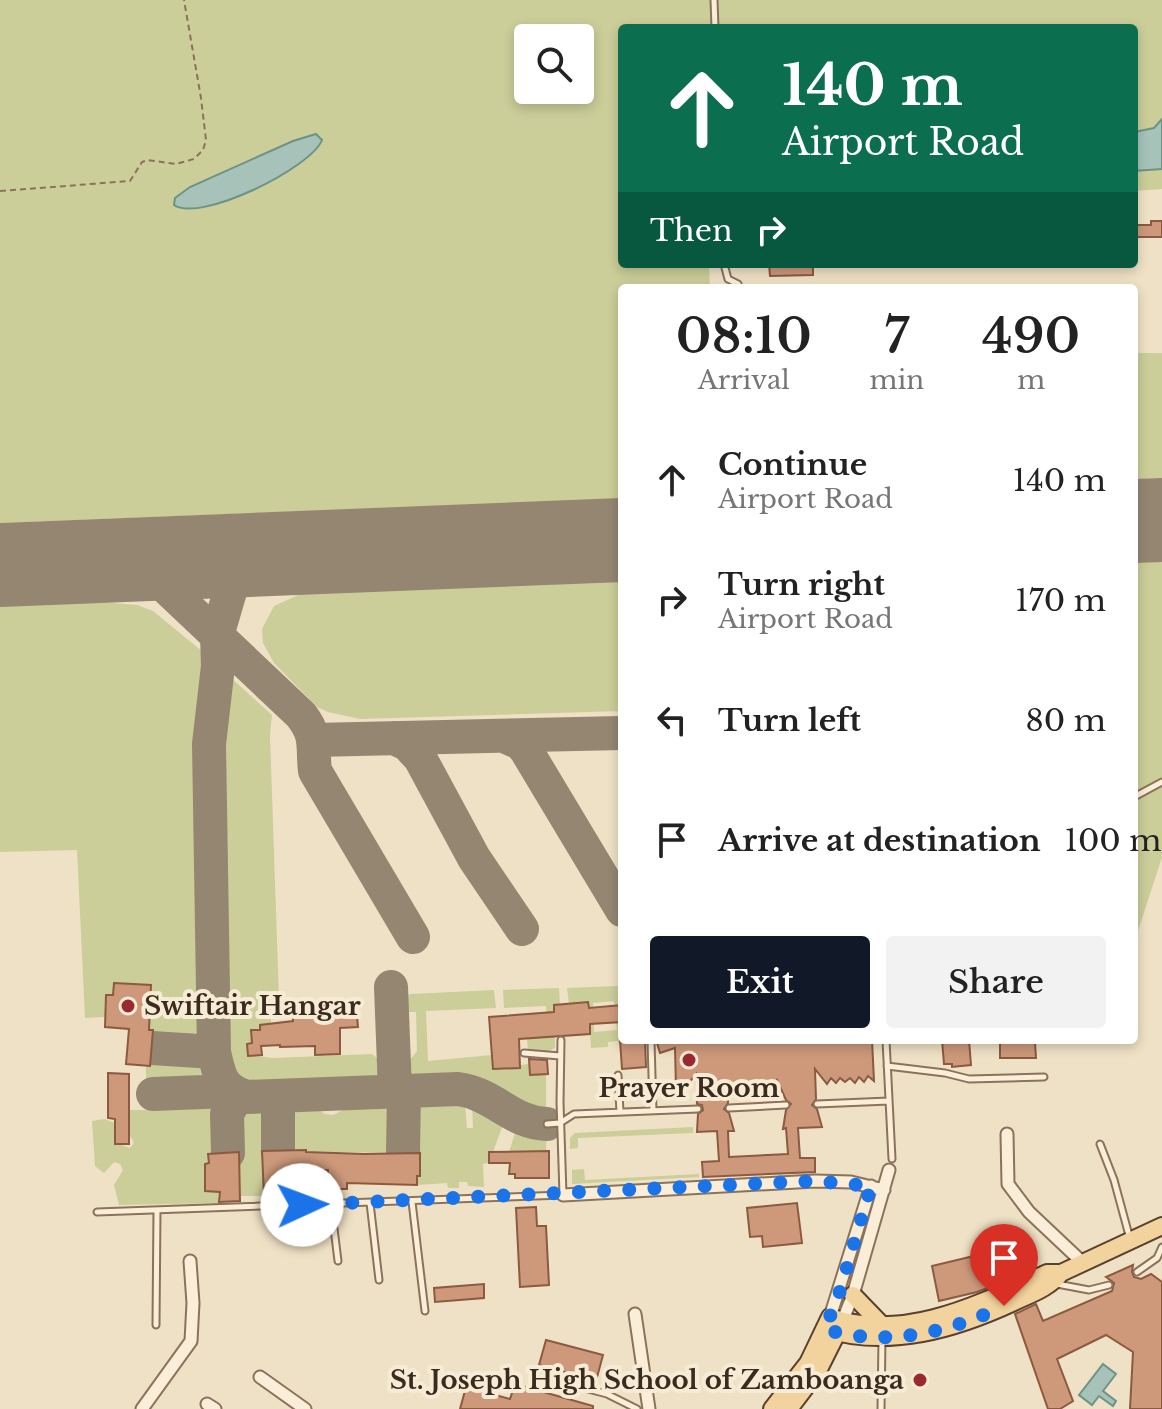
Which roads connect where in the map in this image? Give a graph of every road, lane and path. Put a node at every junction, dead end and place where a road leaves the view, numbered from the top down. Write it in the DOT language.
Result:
graph roads {
  1 [pos="184,0"];
  2 [pos="714,0"];
  3 [pos="715,24"];
  4 [pos="0,191"];
  5 [pos="725,268"];
  6 [pos="738,284"];
  7 [pos="1162,782"];
  8 [pos="1138,795"];
  9 [pos="561,1040"];
  10 [pos="651,1044"];
  11 [pos="886,1044"];
  12 [pos="524,1053"];
  13 [pos="560,1056"];
  14 [pos="887,1066"];
  15 [pos="618,1075"];
  16 [pos="1044,1077"];
  17 [pos="889,1101"];
  18 [pos="560,1102"];
  19 [pos="817,1104"];
  20 [pos="786,1105"];
  21 [pos="729,1108"];
  22 [pos="698,1109"];
  23 [pos="653,1111"];
  24 [pos="620,1112"];
  25 [pos="574,1114"];
  26 [pos="560,1123"];
  27 [pos="547,1124"];
  28 [pos="1007,1134"];
  29 [pos="1100,1144"];
  30 [pos="890,1165"];
  31 [pos="871,1186"];
  32 [pos="884,1190"];
  33 [pos="563,1195"];
  34 [pos="412,1202"];
  35 [pos="370,1203"];
  36 [pos="331,1204"];
  37 [pos="157,1210"];
  38 [pos="97,1212"];
  39 [pos="1162,1227"];
  40 [pos="1130,1241"];
  41 [pos="1162,1247"];
  42 [pos="190,1261"];
  43 [pos="338,1261"];
  44 [pos="1082,1262"];
  45 [pos="1137,1272"];
  46 [pos="1053,1277"];
  47 [pos="379,1280"];
  48 [pos="1109,1285"];
  49 [pos="853,1295"];
  50 [pos="425,1311"];
  51 [pos="635,1314"];
  52 [pos="156,1325"];
  53 [pos="834,1325"];
  54 [pos="880,1333"];
  55 [pos="816,1365"];
  56 [pos="539,1376"];
  57 [pos="260,1377"];
  58 [pos="289,1397"];
  59 [pos="142,1409"];
  60 [pos="281,1409"];
  61 [pos="305,1409"];
  62 [pos="637,1409"];
  63 [pos="649,1409"];
  64 [pos="772,1409"];
  65 [pos="789,1409"];
  66 [pos="881,1409"];
  1 -- 4 [label="path"];
  2 -- 3 [label="lane"];
  5 -- 6 [label="lane"];
  7 -- 8 [label="lane"];
  9 -- 13 [label="lane"];
  10 -- 23 [label="lane"];
  11 -- 14 [label="lane"];
  12 -- 13 [label="lane"];
  13 -- 18 [label="lane"];
  14 -- 16 [label="lane"];
  14 -- 17 [label="lane"];
  15 -- 24 [label="lane"];
  17 -- 19 [label="lane"];
  17 -- 30 [label="lane"];
  18 -- 25 [label="lane"];
  18 -- 26 [label="lane"];
  20 -- 21 [label="lane"];
  22 -- 23 [label="lane"];
  23 -- 24 [label="lane"];
  24 -- 25 [label="lane"];
  25 -- 26 [label="lane"];
  26 -- 27 [label="lane"];
  26 -- 33 [label="lane"];
  28 -- 44 [label="street"];
  29 -- 40 [label="lane"];
  30 -- 32 [label="street"];
  31 -- 32 [label="street"];
  31 -- 33 [label="street"];
  31 -- 53 [label="street"];
  32 -- 49 [label="street"];
  33 -- 34 [label="lane"];
  34 -- 35 [label="lane"];
  34 -- 50 [label="lane"];
  35 -- 36 [label="lane"];
  35 -- 47 [label="lane"];
  36 -- 37 [label="lane"];
  36 -- 43 [label="lane"];
  37 -- 38 [label="lane"];
  37 -- 52 [label="lane"];
  39 -- 40 [label="main road"];
  40 -- 44 [label="main road"];
  41 -- 45 [label="lane"];
  42 -- 59 [label="street"];
  44 -- 46 [label="main road"];
  46 -- 48 [label="lane"];
  46 -- 54 [label="main road"];
  49 -- 53 [label="street"];
  49 -- 54 [label="main road"];
  51 -- 63 [label="street"];
  53 -- 54 [label="main road"];
  53 -- 55 [label="main road"];
  54 -- 55 [label="main road"];
  54 -- 66 [label="lane"];
  55 -- 64 [label="main road"];
  55 -- 65 [label="main road"];
  56 -- 62 [label="lane"];
  57 -- 58 [label="street"];
  58 -- 60 [label="street"];
  58 -- 61 [label="street"];
}
